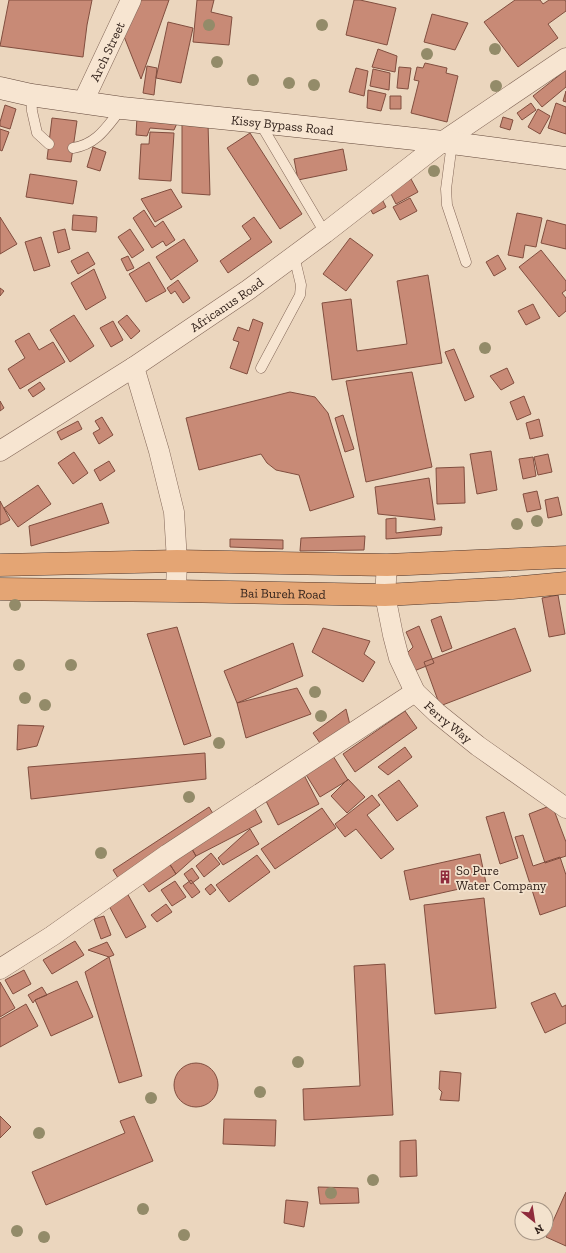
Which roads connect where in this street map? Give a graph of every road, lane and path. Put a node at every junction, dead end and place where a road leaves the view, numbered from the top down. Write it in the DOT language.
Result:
graph roads {
  1 [pos="130,0"];
  2 [pos="566,58"];
  3 [pos="0,88"];
  4 [pos="31,95"];
  5 [pos="83,102"];
  6 [pos="122,108"];
  7 [pos="259,122"];
  8 [pos="447,143"];
  9 [pos="49,144"];
  10 [pos="73,148"];
  11 [pos="566,158"];
  12 [pos="326,233"];
  13 [pos="294,256"];
  14 [pos="466,262"];
  15 [pos="134,367"];
  16 [pos="261,368"];
  17 [pos="0,451"];
  18 [pos="566,557"];
  19 [pos="177,561"];
  20 [pos="0,565"];
  21 [pos="387,565"];
  22 [pos="566,583"];
  23 [pos="0,589"];
  24 [pos="176,591"];
  25 [pos="385,595"];
  26 [pos="415,692"];
  27 [pos="566,808"];
  28 [pos="0,969"];
  1 -- 5 [label="street, Arch Street"];
  2 -- 8 [label="street, Africanus Road"];
  3 -- 4 [label="main road, Kissy Bypass Road"];
  4 -- 5 [label="main road, Kissy Bypass Road"];
  4 -- 9 [label="lane"];
  5 -- 6 [label="main road, Kissy Bypass Road"];
  6 -- 7 [label="main road, Kissy Bypass Road"];
  6 -- 10 [label="lane"];
  7 -- 8 [label="main road, Kissy Bypass Road"];
  7 -- 12 [label="lane"];
  8 -- 11 [label="main road, Kissy Bypass Road"];
  8 -- 12 [label="street, Africanus Road"];
  8 -- 14 [label="lane"];
  12 -- 13 [label="street, Africanus Road"];
  13 -- 15 [label="street, Africanus Road"];
  13 -- 16 [label="lane"];
  15 -- 17 [label="street, Africanus Road"];
  15 -- 19 [label="street"];
  18 -- 21 [label="highway"];
  19 -- 20 [label="highway"];
  19 -- 21 [label="highway"];
  19 -- 24 [label="street"];
  21 -- 25 [label="street, Ferry Way"];
  22 -- 25 [label="highway, Bai Bureh Road"];
  23 -- 24 [label="highway, Bai Bureh Road"];
  24 -- 25 [label="highway, Bai Bureh Road"];
  25 -- 26 [label="street, Ferry Way"];
  26 -- 27 [label="street, Ferry Way"];
  26 -- 28 [label="street"];
}
